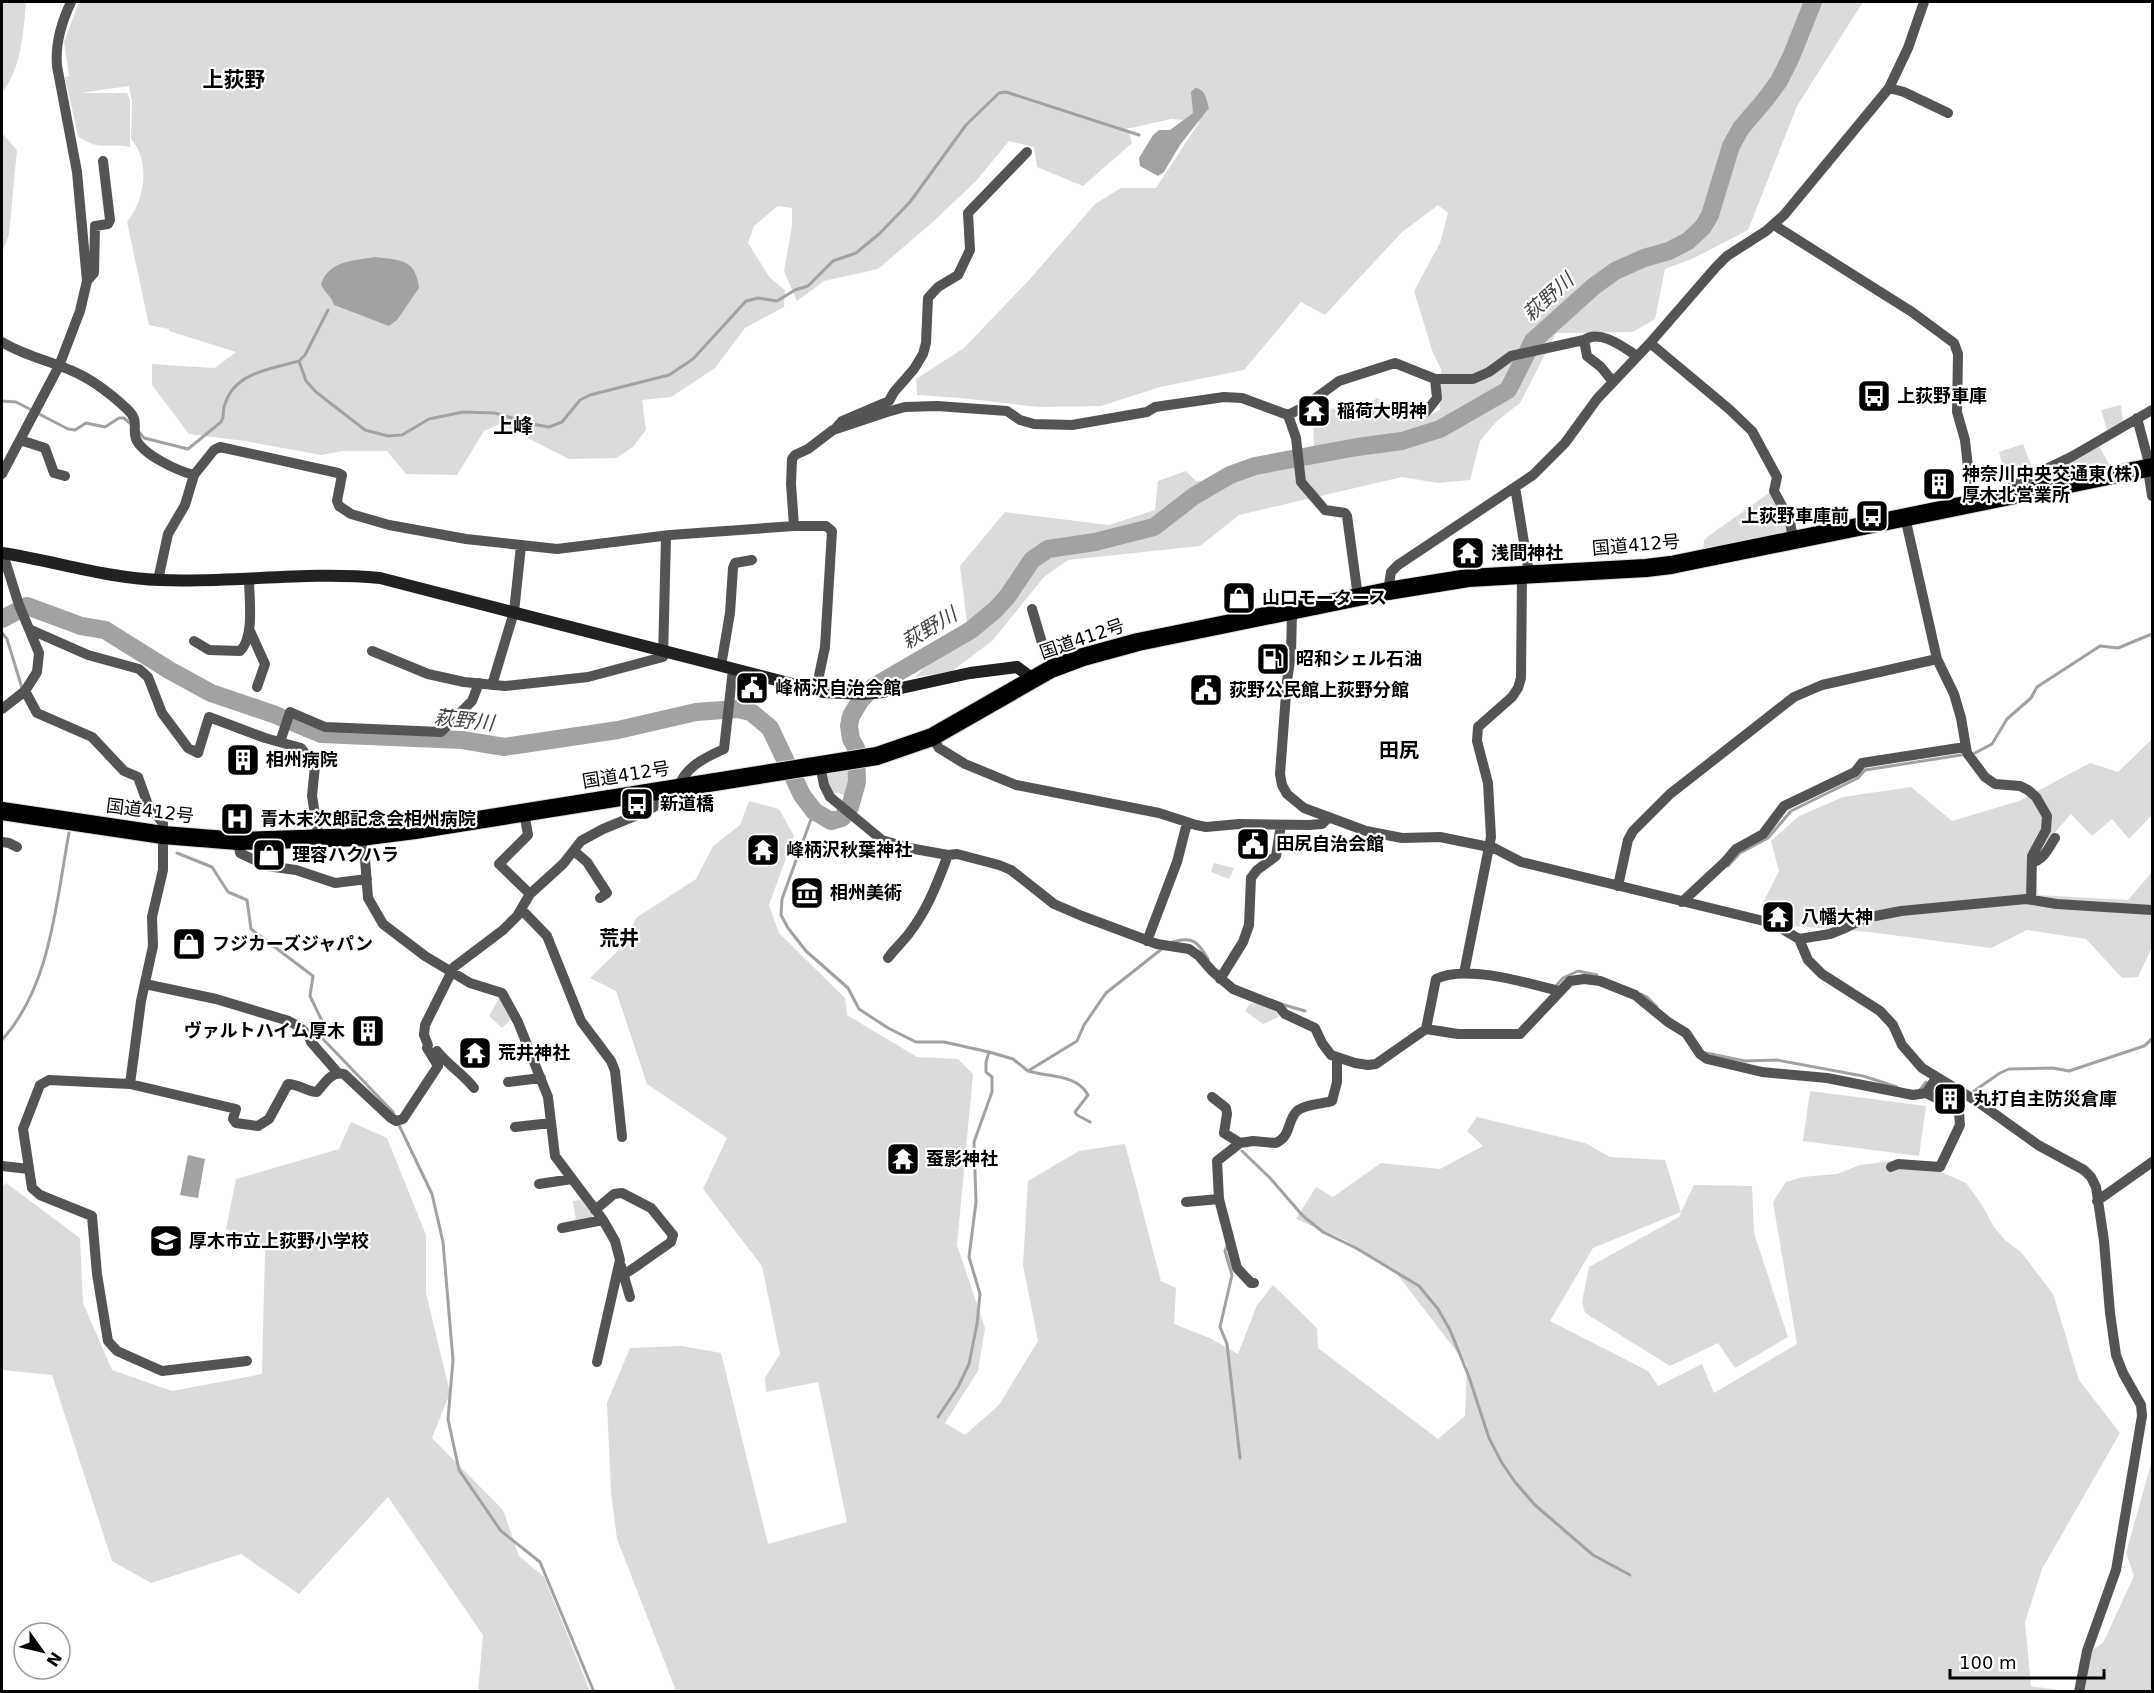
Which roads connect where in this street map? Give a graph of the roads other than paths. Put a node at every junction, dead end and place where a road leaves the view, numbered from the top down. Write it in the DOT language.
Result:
graph roads {
  1 [pos="71,2"];
  2 [pos="1924,2"];
  3 [pos="1889,88"];
  4 [pos="1948,113"];
  5 [pos="1027,152"];
  6 [pos="103,160"];
  7 [pos="1774,225"];
  8 [pos="87,281"];
  9 [pos="12,333"];
  10 [pos="1584,340"];
  11 [pos="2,342"];
  12 [pos="1650,343"];
  13 [pos="1637,356"];
  14 [pos="59,366"];
  15 [pos="1435,379"];
  16 [pos="1613,382"];
  17 [pos="2152,410"];
  18 [pos="1426,412"];
  19 [pos="1288,415"];
  20 [pos="2137,418"];
  21 [pos="833,430"];
  22 [pos="20,440"];
  23 [pos="2151,467"];
  24 [pos="2,474"];
  25 [pos="57,475"];
  26 [pos="194,475"];
  27 [pos="1515,487"];
  28 [pos="2152,496"];
  29 [pos="1997,498"];
  30 [pos="1972,503"];
  31 [pos="1905,517"];
  32 [pos="794,526"];
  33 [pos="666,537"];
  34 [pos="1793,540"];
  35 [pos="521,546"];
  36 [pos="2,554"];
  37 [pos="752,560"];
  38 [pos="1526,574"];
  39 [pos="249,579"];
  40 [pos="158,580"];
  41 [pos="1388,591"];
  42 [pos="1358,597"];
  43 [pos="1032,609"];
  44 [pos="514,612"];
  45 [pos="1292,612"];
  46 [pos="28,626"];
  47 [pos="249,631"];
  48 [pos="194,641"];
  49 [pos="372,651"];
  50 [pos="664,651"];
  51 [pos="1937,659"];
  52 [pos="727,667"];
  53 [pos="1057,667"];
  54 [pos="1033,679"];
  55 [pos="479,684"];
  56 [pos="492,685"];
  57 [pos="257,687"];
  58 [pos="816,690"];
  59 [pos="25,691"];
  60 [pos="2,709"];
  61 [pos="932,737"];
  62 [pos="280,741"];
  63 [pos="1965,747"];
  64 [pos="814,766"];
  65 [pos="674,790"];
  66 [pos="2,811"];
  67 [pos="524,812"];
  68 [pos="1329,817"];
  69 [pos="1186,823"];
  70 [pos="1281,825"];
  71 [pos="162,835"];
  72 [pos="360,837"];
  73 [pos="2055,838"];
  74 [pos="318,840"];
  75 [pos="238,841"];
  76 [pos="2,842"];
  77 [pos="17,847"];
  78 [pos="1488,847"];
  79 [pos="574,851"];
  80 [pos="948,855"];
  81 [pos="2032,862"];
  82 [pos="367,879"];
  83 [pos="1618,886"];
  84 [pos="607,893"];
  85 [pos="530,894"];
  86 [pos="2031,899"];
  87 [pos="1682,902"];
  88 [pos="521,909"];
  89 [pos="2152,910"];
  90 [pos="1799,939"];
  91 [pos="1147,941"];
  92 [pos="888,958"];
  93 [pos="452,972"];
  94 [pos="1464,973"];
  95 [pos="1222,976"];
  96 [pos="145,984"];
  97 [pos="1555,990"];
  98 [pos="1427,1025"];
  99 [pos="427,1044"];
  100 [pos="1337,1057"];
  101 [pos="338,1073"];
  102 [pos="541,1078"];
  103 [pos="1935,1079"];
  104 [pos="508,1082"];
  105 [pos="130,1084"];
  106 [pos="474,1088"];
  107 [pos="1927,1092"];
  108 [pos="1212,1097"];
  109 [pos="551,1123"];
  110 [pos="515,1127"];
  111 [pos="622,1137"];
  112 [pos="1240,1143"];
  113 [pos="2152,1162"];
  114 [pos="2,1166"];
  115 [pos="1891,1167"];
  116 [pos="29,1169"];
  117 [pos="572,1179"];
  118 [pos="539,1184"];
  119 [pos="1219,1199"];
  120 [pos="2097,1201"];
  121 [pos="1186,1202"];
  122 [pos="595,1210"];
  123 [pos="603,1220"];
  124 [pos="562,1228"];
  125 [pos="620,1260"];
  126 [pos="622,1273"];
  127 [pos="1251,1284"];
  128 [pos="630,1297"];
  129 [pos="247,1361"];
  130 [pos="597,1362"];
  131 [pos="2079,1692"];
  1 -- 8 [label="street"];
  2 -- 3 [label="street"];
  3 -- 4 [label="street"];
  3 -- 7 [label="street"];
  5 -- 21 [label="street"];
  6 -- 8 [label="street"];
  7 -- 12 [label="street"];
  7 -- 30 [label="street"];
  8 -- 14 [label="street"];
  9 -- 11 [label="street"];
  10 -- 13 [label="street"];
  10 -- 15 [label="street"];
  10 -- 16 [label="street"];
  11 -- 14 [label="street"];
  12 -- 13 [label="street"];
  12 -- 34 [label="street"];
  13 -- 16 [label="street"];
  14 -- 22 [label="street"];
  14 -- 26 [label="street"];
  15 -- 18 [label="street"];
  15 -- 19 [label="street"];
  16 -- 27 [label="street"];
  17 -- 20 [label="street"];
  19 -- 21 [label="street"];
  19 -- 42 [label="street"];
  20 -- 23 [label="street"];
  20 -- 29 [label="street"];
  21 -- 32 [label="street"];
  22 -- 24 [label="street"];
  22 -- 25 [label="street"];
  23 -- 28 [label="street"];
  23 -- 29 [label="highway, 国道412号"];
  26 -- 35 [label="street"];
  26 -- 40 [label="street"];
  27 -- 38 [label="street"];
  27 -- 41 [label="street"];
  29 -- 30 [label="highway, 国道412号"];
  30 -- 31 [label="highway, 国道412号"];
  31 -- 34 [label="highway, 国道412号"];
  31 -- 51 [label="street"];
  32 -- 33 [label="street"];
  32 -- 58 [label="street"];
  33 -- 35 [label="street"];
  33 -- 50 [label="street"];
  34 -- 38 [label="highway, 国道412号"];
  35 -- 44 [label="street"];
  36 -- 40 [label="street"];
  36 -- 46 [label="street"];
  37 -- 52 [label="street"];
  38 -- 41 [label="highway, 国道412号"];
  38 -- 78 [label="street"];
  39 -- 40 [label="street"];
  39 -- 44 [label="street"];
  39 -- 47 [label="street"];
  41 -- 42 [label="highway, 国道412号"];
  42 -- 45 [label="highway, 国道412号"];
  43 -- 53 [label="street"];
  44 -- 50 [label="street"];
  44 -- 56 [label="street"];
  45 -- 53 [label="highway, 国道412号"];
  45 -- 68 [label="street"];
  46 -- 59 [label="street"];
  46 -- 62 [label="street"];
  47 -- 48 [label="street"];
  47 -- 57 [label="street"];
  49 -- 55 [label="street"];
  50 -- 52 [label="street"];
  50 -- 56 [label="street"];
  51 -- 63 [label="street"];
  51 -- 83 [label="street"];
  52 -- 58 [label="street"];
  52 -- 65 [label="street"];
  53 -- 54 [label="highway, 国道412号"];
  54 -- 58 [label="street"];
  54 -- 61 [label="highway, 国道412号"];
  55 -- 56 [label="street"];
  55 -- 62 [label="street"];
  59 -- 60 [label="street"];
  59 -- 71 [label="street"];
  61 -- 64 [label="highway, 国道412号"];
  61 -- 69 [label="street"];
  62 -- 74 [label="street"];
  63 -- 81 [label="street"];
  63 -- 87 [label="street"];
  64 -- 65 [label="highway, 国道412号"];
  64 -- 80 [label="street"];
  65 -- 67 [label="highway, 国道412号"];
  65 -- 79 [label="street"];
  66 -- 71 [label="highway, 国道412号"];
  67 -- 72 [label="highway, 国道412号"];
  67 -- 85 [label="street"];
  68 -- 70 [label="street"];
  68 -- 78 [label="street"];
  69 -- 70 [label="street"];
  69 -- 91 [label="street"];
  70 -- 95 [label="street"];
  71 -- 75 [label="highway, 国道412号"];
  71 -- 96 [label="street"];
  72 -- 74 [label="highway, 国道412号"];
  72 -- 82 [label="street"];
  73 -- 81 [label="street"];
  74 -- 75 [label="highway, 国道412号"];
  75 -- 82 [label="street"];
  76 -- 77 [label="street"];
  78 -- 83 [label="street"];
  78 -- 94 [label="street"];
  79 -- 84 [label="street"];
  79 -- 85 [label="street"];
  80 -- 91 [label="street"];
  80 -- 92 [label="street"];
  81 -- 86 [label="street"];
  82 -- 93 [label="street"];
  83 -- 87 [label="street"];
  85 -- 88 [label="street"];
  86 -- 89 [label="street"];
  86 -- 90 [label="street"];
  87 -- 90 [label="street"];
  88 -- 93 [label="street"];
  88 -- 111 [label="street"];
  90 -- 103 [label="street"];
  91 -- 95 [label="street"];
  93 -- 99 [label="street"];
  93 -- 102 [label="street"];
  94 -- 97 [label="street"];
  94 -- 98 [label="street"];
  95 -- 100 [label="street"];
  96 -- 101 [label="street"];
  96 -- 105 [label="street"];
  97 -- 98 [label="street"];
  97 -- 107 [label="street"];
  98 -- 100 [label="street"];
  99 -- 101 [label="street"];
  99 -- 106 [label="street"];
  100 -- 112 [label="street"];
  101 -- 105 [label="street"];
  102 -- 104 [label="street"];
  102 -- 109 [label="street"];
  103 -- 107 [label="street"];
  103 -- 120 [label="street"];
  105 -- 116 [label="street"];
  107 -- 115 [label="street"];
  108 -- 112 [label="street"];
  109 -- 110 [label="street"];
  109 -- 117 [label="street"];
  112 -- 119 [label="street"];
  113 -- 120 [label="street"];
  114 -- 116 [label="street"];
  116 -- 129 [label="street"];
  117 -- 118 [label="street"];
  117 -- 122 [label="street"];
  119 -- 121 [label="street"];
  119 -- 127 [label="street"];
  120 -- 131 [label="street"];
  122 -- 123 [label="street"];
  122 -- 126 [label="street"];
  123 -- 124 [label="street"];
  123 -- 125 [label="street"];
  125 -- 126 [label="street"];
  125 -- 130 [label="street"];
  126 -- 128 [label="street"];
}
